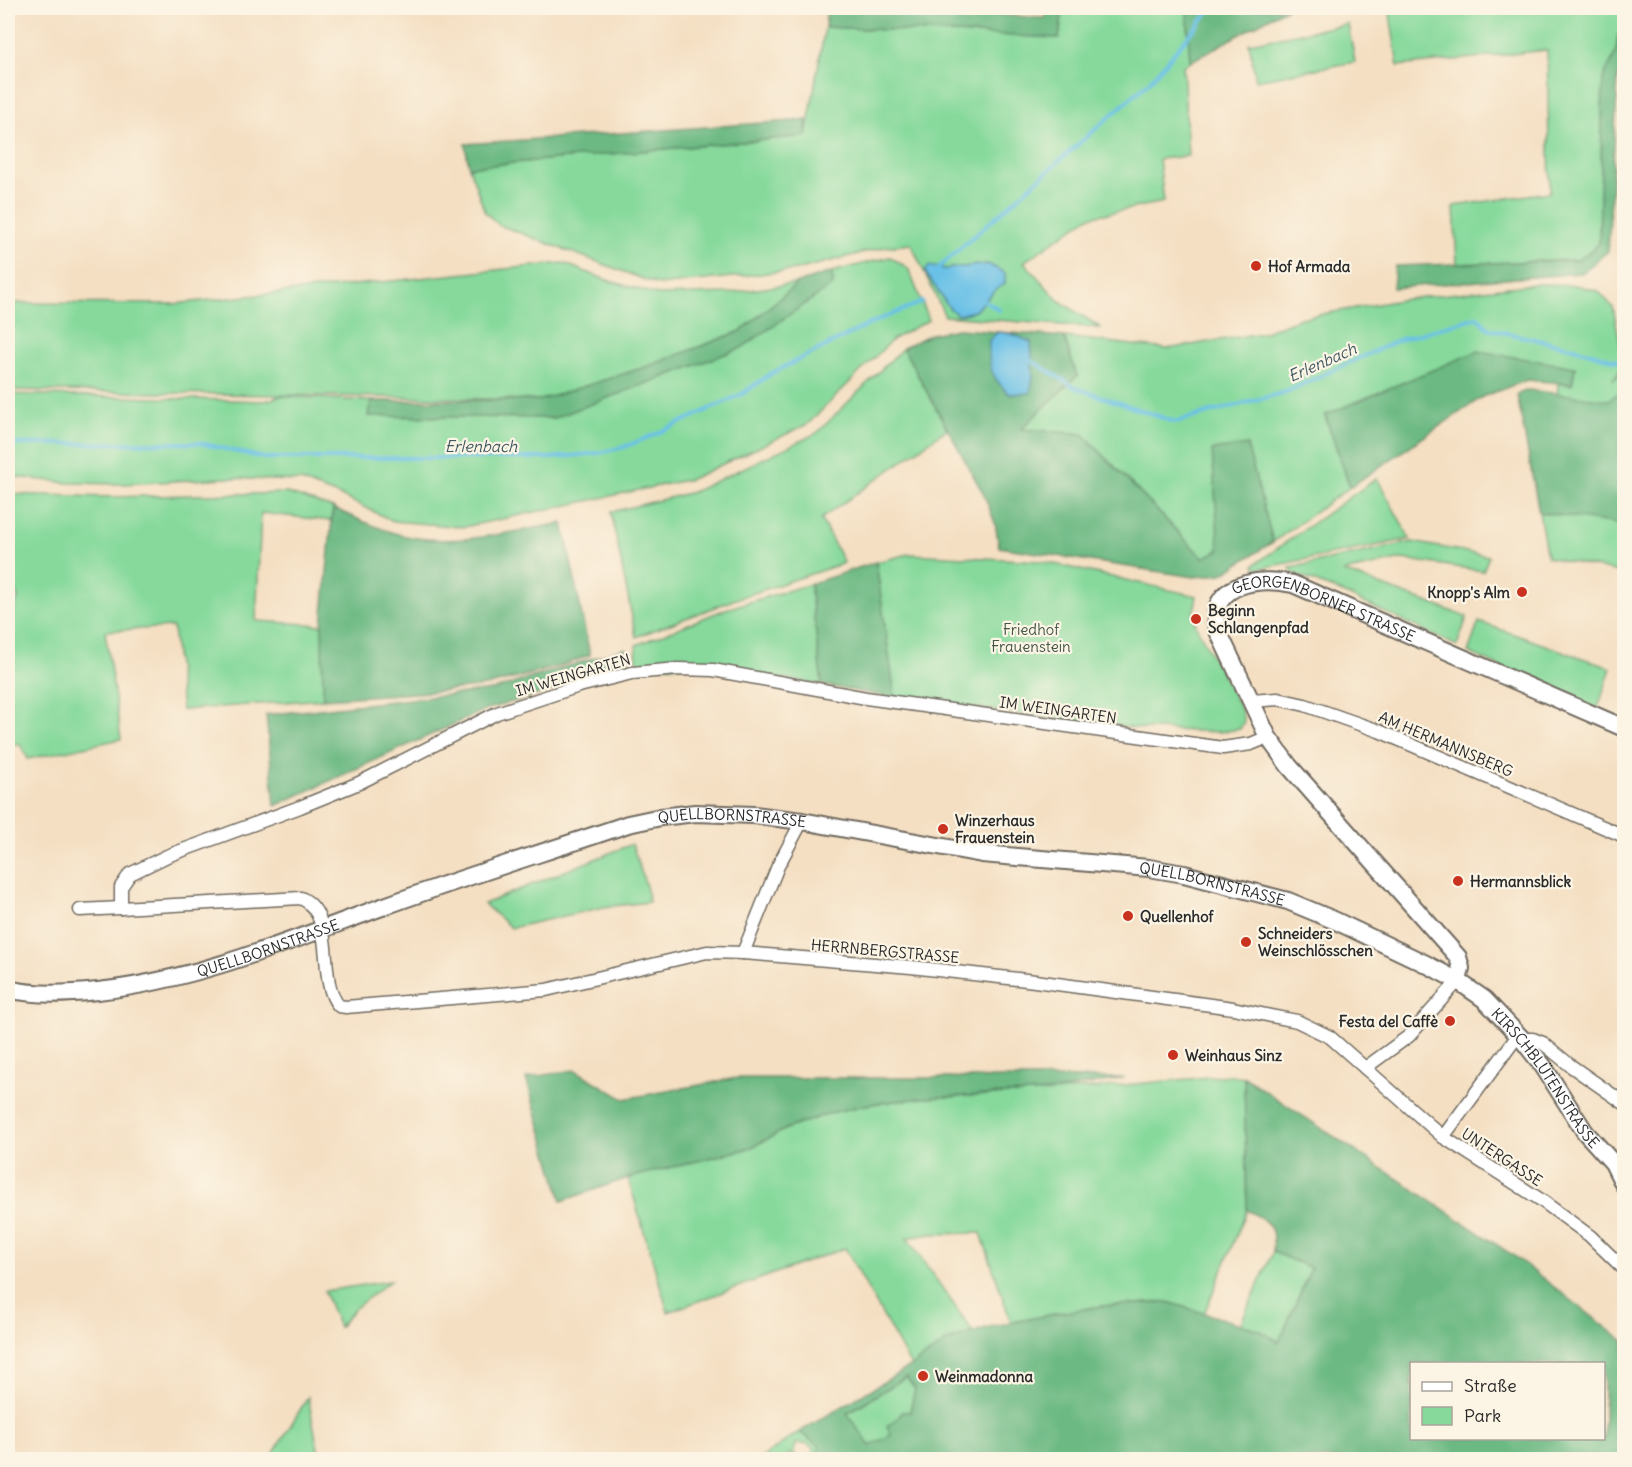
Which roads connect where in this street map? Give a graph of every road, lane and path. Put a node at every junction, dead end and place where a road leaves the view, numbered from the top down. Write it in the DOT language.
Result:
graph roads {
  1 [pos="1251,701"];
  2 [pos="1624,728"];
  3 [pos="1268,737"];
  4 [pos="802,821"];
  5 [pos="1624,836"];
  6 [pos="122,908"];
  7 [pos="80,910"];
  8 [pos="322,930"];
  9 [pos="743,953"];
  10 [pos="1458,981"];
  11 [pos="8,989"];
  12 [pos="1521,1037"];
  13 [pos="1365,1068"];
  14 [pos="1624,1103"];
  15 [pos="1443,1137"];
  16 [pos="1624,1185"];
  17 [pos="1624,1269"];
  1 -- 2 [label="main road, GEORGENBORNER STRASSE"];
  1 -- 3 [label="main road, GEORGENBORNER STRASSE"];
  1 -- 5 [label="street, AM HERMANNSBERG"];
  3 -- 6 [label="street, IM WEINGARTEN"];
  3 -- 10 [label="main road, GEORGENBORNER STRASSE"];
  4 -- 8 [label="main road, QUELLBORNSTRASSE"];
  4 -- 9 [label="street"];
  4 -- 10 [label="main road, QUELLBORNSTRASSE"];
  6 -- 7 [label="street"];
  6 -- 8 [label="street"];
  8 -- 9 [label="street, HERRNBERGSTRASSE"];
  8 -- 11 [label="main road, QUELLBORNSTRASSE"];
  9 -- 13 [label="street, HERRNBERGSTRASSE"];
  10 -- 12 [label="main road, KIRSCHBLÜTENSTRASSE"];
  10 -- 13 [label="street"];
  12 -- 14 [label="street"];
  12 -- 15 [label="street"];
  12 -- 16 [label="main road, KIRSCHBLÜTENSTRASSE"];
  13 -- 15 [label="street, UNTERGASSE"];
  15 -- 17 [label="street, UNTERGASSE"];
}
